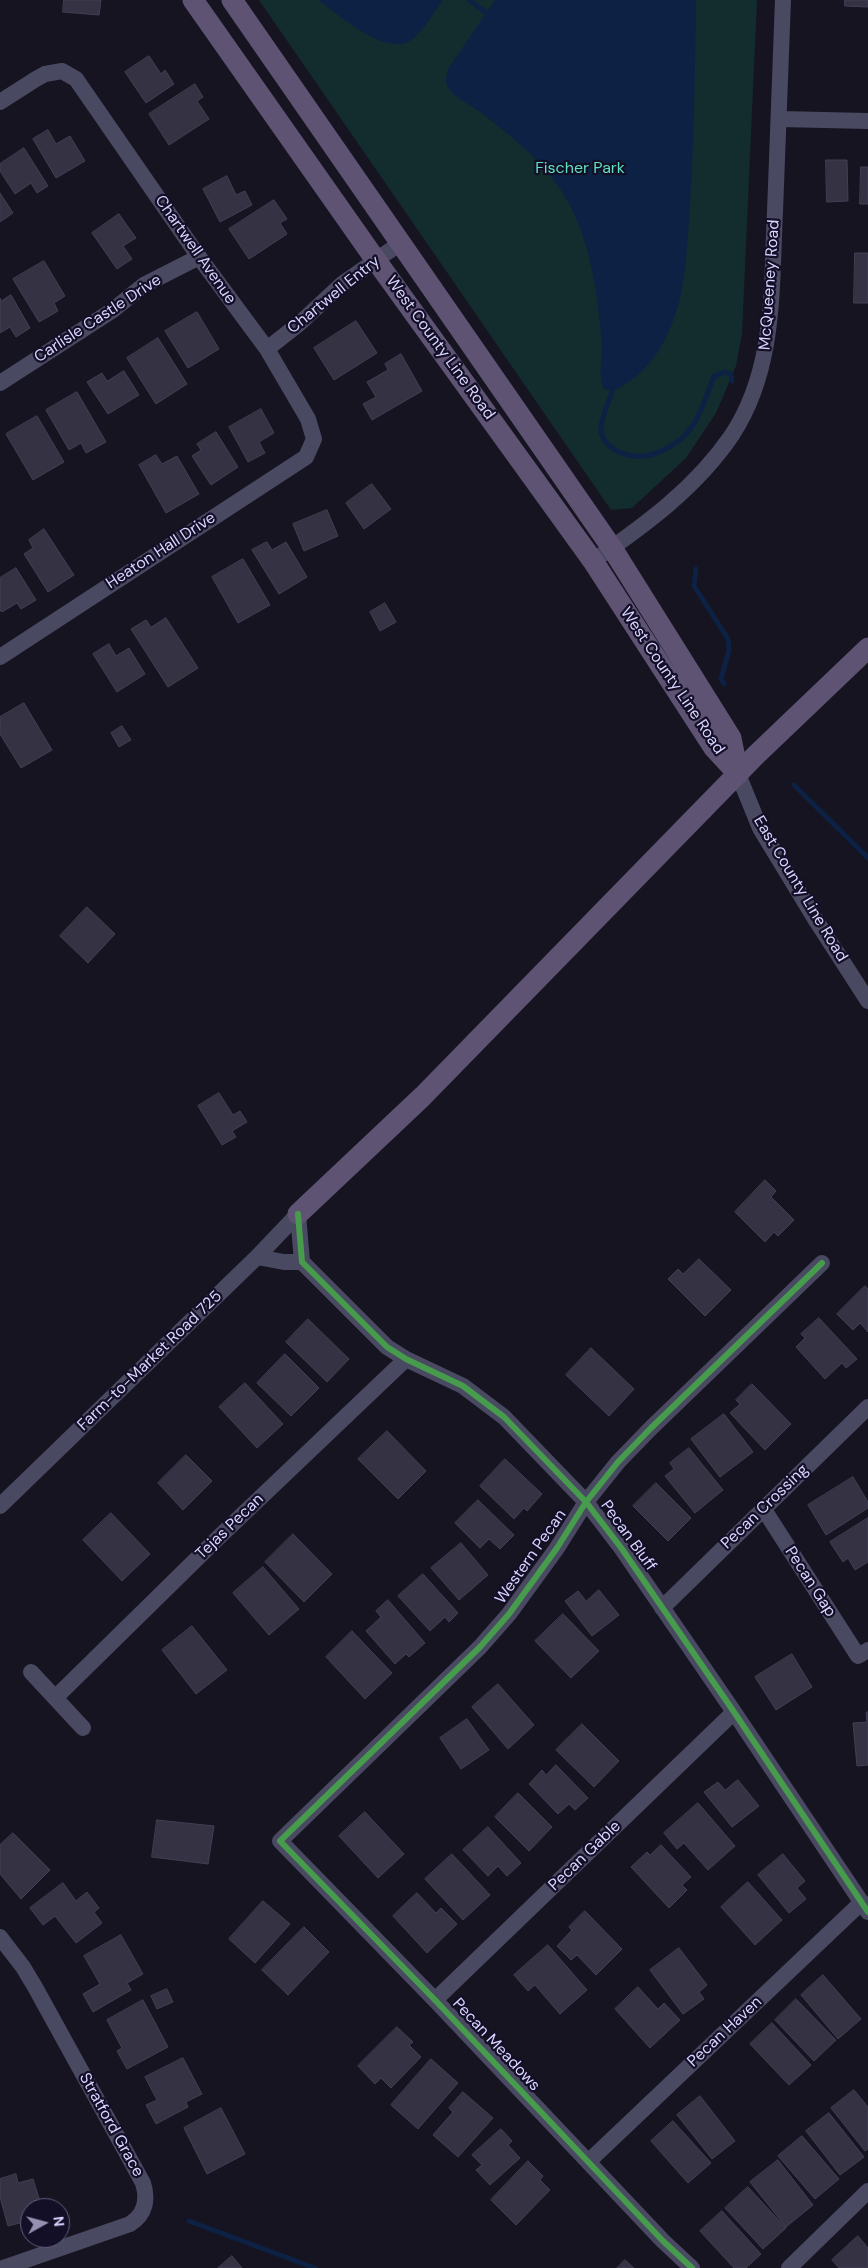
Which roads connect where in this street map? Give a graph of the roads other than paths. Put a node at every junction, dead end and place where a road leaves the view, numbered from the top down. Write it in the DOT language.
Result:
graph roads {
  1 [pos="193,0"];
  2 [pos="232,0"];
  3 [pos="782,0"];
  4 [pos="0,102"];
  5 [pos="780,119"];
  6 [pos="868,121"];
  7 [pos="402,242"];
  8 [pos="199,258"];
  9 [pos="375,259"];
  10 [pos="267,349"];
  11 [pos="0,383"];
  12 [pos="314,439"];
  13 [pos="612,548"];
  14 [pos="593,561"];
  15 [pos="868,648"];
  16 [pos="0,657"];
  17 [pos="738,774"];
  18 [pos="868,1001"];
  19 [pos="298,1214"];
  20 [pos="257,1257"];
  21 [pos="302,1262"];
  22 [pos="822,1263"];
  23 [pos="406,1359"];
  24 [pos="868,1408"];
  25 [pos="586,1502"];
  26 [pos="0,1506"];
  27 [pos="763,1508"];
  28 [pos="662,1608"];
  29 [pos="863,1653"];
  30 [pos="31,1672"];
  31 [pos="56,1697"];
  32 [pos="734,1712"];
  33 [pos="83,1728"];
  34 [pos="280,1842"];
  35 [pos="865,1907"];
  36 [pos="0,1937"];
  37 [pos="435,2000"];
  38 [pos="588,2162"];
  39 [pos="868,2191"];
  40 [pos="3,2268"];
  41 [pos="692,2268"];
  42 [pos="789,2268"];
  1 -- 9 [label="main road, West County Line Road"];
  2 -- 7 [label="main road, West County Line Road"];
  3 -- 5 [label="street, McQueeney Road"];
  4 -- 8 [label="street, Chartwell Avenue"];
  5 -- 6 [label="street"];
  5 -- 13 [label="street, McQueeney Road"];
  7 -- 9 [label="street, Chartwell Entry"];
  7 -- 13 [label="main road, West County Line Road"];
  8 -- 10 [label="street, Chartwell Avenue"];
  8 -- 11 [label="street, Carlisle Castle Drive"];
  9 -- 10 [label="street, Chartwell Entry"];
  9 -- 14 [label="main road, West County Line Road"];
  10 -- 12 [label="street, Chartwell Avenue"];
  12 -- 16 [label="street, Heaton Hall Drive"];
  13 -- 14 [label="street, McQueeney Road"];
  13 -- 17 [label="main road, West County Line Road"];
  14 -- 17 [label="main road, West County Line Road"];
  15 -- 17 [label="main road"];
  17 -- 18 [label="street, East County Line Road"];
  17 -- 19 [label="main road"];
  19 -- 20 [label="street, Farm-to-Market Road 725"];
  19 -- 21 [label="street"];
  20 -- 21 [label="street"];
  20 -- 26 [label="street, Farm-to-Market Road 725"];
  21 -- 23 [label="street, Pecan Bluff"];
  22 -- 25 [label="street, Western Pecan"];
  23 -- 25 [label="street, Pecan Bluff"];
  23 -- 31 [label="street, Tejas Pecan"];
  24 -- 27 [label="street, Pecan Crossing"];
  25 -- 28 [label="street, Pecan Bluff"];
  25 -- 34 [label="street, Western Pecan"];
  27 -- 28 [label="street, Pecan Crossing"];
  27 -- 29 [label="street, Pecan Gap"];
  28 -- 32 [label="street, Pecan Bluff"];
  30 -- 31 [label="street"];
  31 -- 33 [label="street"];
  32 -- 35 [label="street, Pecan Bluff"];
  32 -- 37 [label="street, Pecan Gable"];
  34 -- 37 [label="street, Pecan Meadows"];
  35 -- 38 [label="street, Pecan Haven"];
  36 -- 40 [label="street, Stratford Grace"];
  37 -- 38 [label="street, Pecan Meadows"];
  38 -- 41 [label="street, Pecan Meadows"];
  39 -- 42 [label="street"];
}
